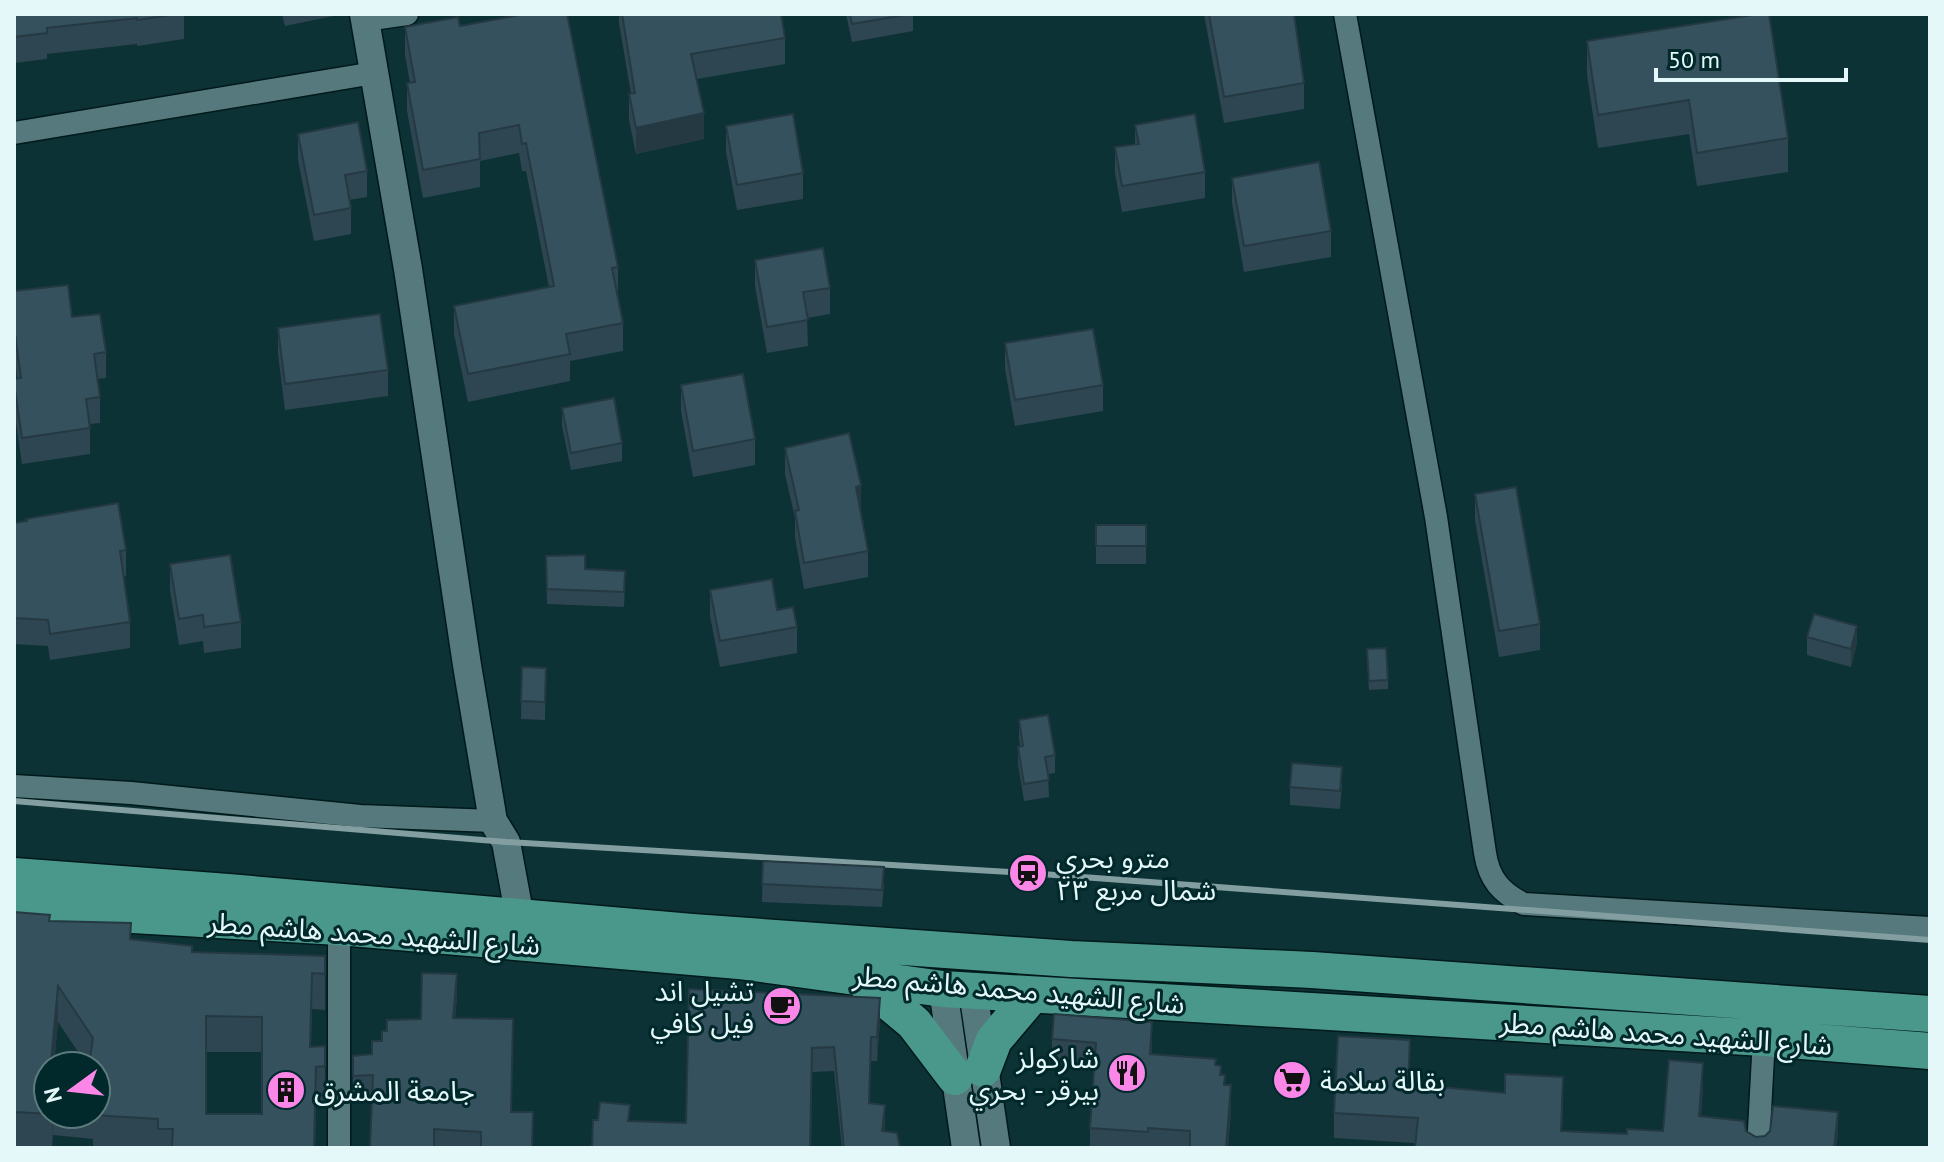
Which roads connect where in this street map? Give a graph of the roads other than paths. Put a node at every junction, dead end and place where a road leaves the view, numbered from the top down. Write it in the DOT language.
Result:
graph roads {
  1 [pos="407,14"];
  2 [pos="1345,14"];
  3 [pos="365,17"];
  4 [pos="374,73"];
  5 [pos="14,133"];
  6 [pos="14,786"];
  7 [pos="493,821"];
  8 [pos="14,876"];
  9 [pos="14,908"];
  10 [pos="520,918"];
  11 [pos="339,927"];
  12 [pos="1930,928"];
  13 [pos="860,978"];
  14 [pos="958,990"];
  15 [pos="1032,995"];
  16 [pos="1930,1014"];
  17 [pos="1764,1038"];
  18 [pos="1930,1051"];
  19 [pos="969,1073"];
  20 [pos="339,1148"];
  21 [pos="966,1148"];
  22 [pos="996,1148"];
  23 [pos="1758,1148"];
  1 -- 3 [label="street"];
  2 -- 12 [label="street"];
  3 -- 4 [label="street"];
  4 -- 5 [label="street"];
  4 -- 7 [label="street"];
  6 -- 7 [label="street"];
  7 -- 10 [label="street"];
  8 -- 10 [label="main road, شارع الشهيد محمد هاشم مطر"];
  9 -- 11 [label="main road, شارع الشهيد محمد هاشم مطر"];
  10 -- 16 [label="main road, شارع الشهيد محمد هاشم مطر"];
  11 -- 13 [label="main road, شارع الشهيد محمد هاشم مطر"];
  11 -- 20 [label="street"];
  13 -- 14 [label="main road, شارع الشهيد محمد هاشم مطر"];
  13 -- 19 [label="main road"];
  14 -- 15 [label="main road, شارع الشهيد محمد هاشم مطر"];
  14 -- 19 [label="street"];
  15 -- 17 [label="main road, شارع الشهيد محمد هاشم مطر"];
  15 -- 19 [label="main road"];
  17 -- 18 [label="main road, شارع الشهيد محمد هاشم مطر"];
  17 -- 23 [label="street"];
  19 -- 21 [label="street"];
  19 -- 22 [label="street"];
}
